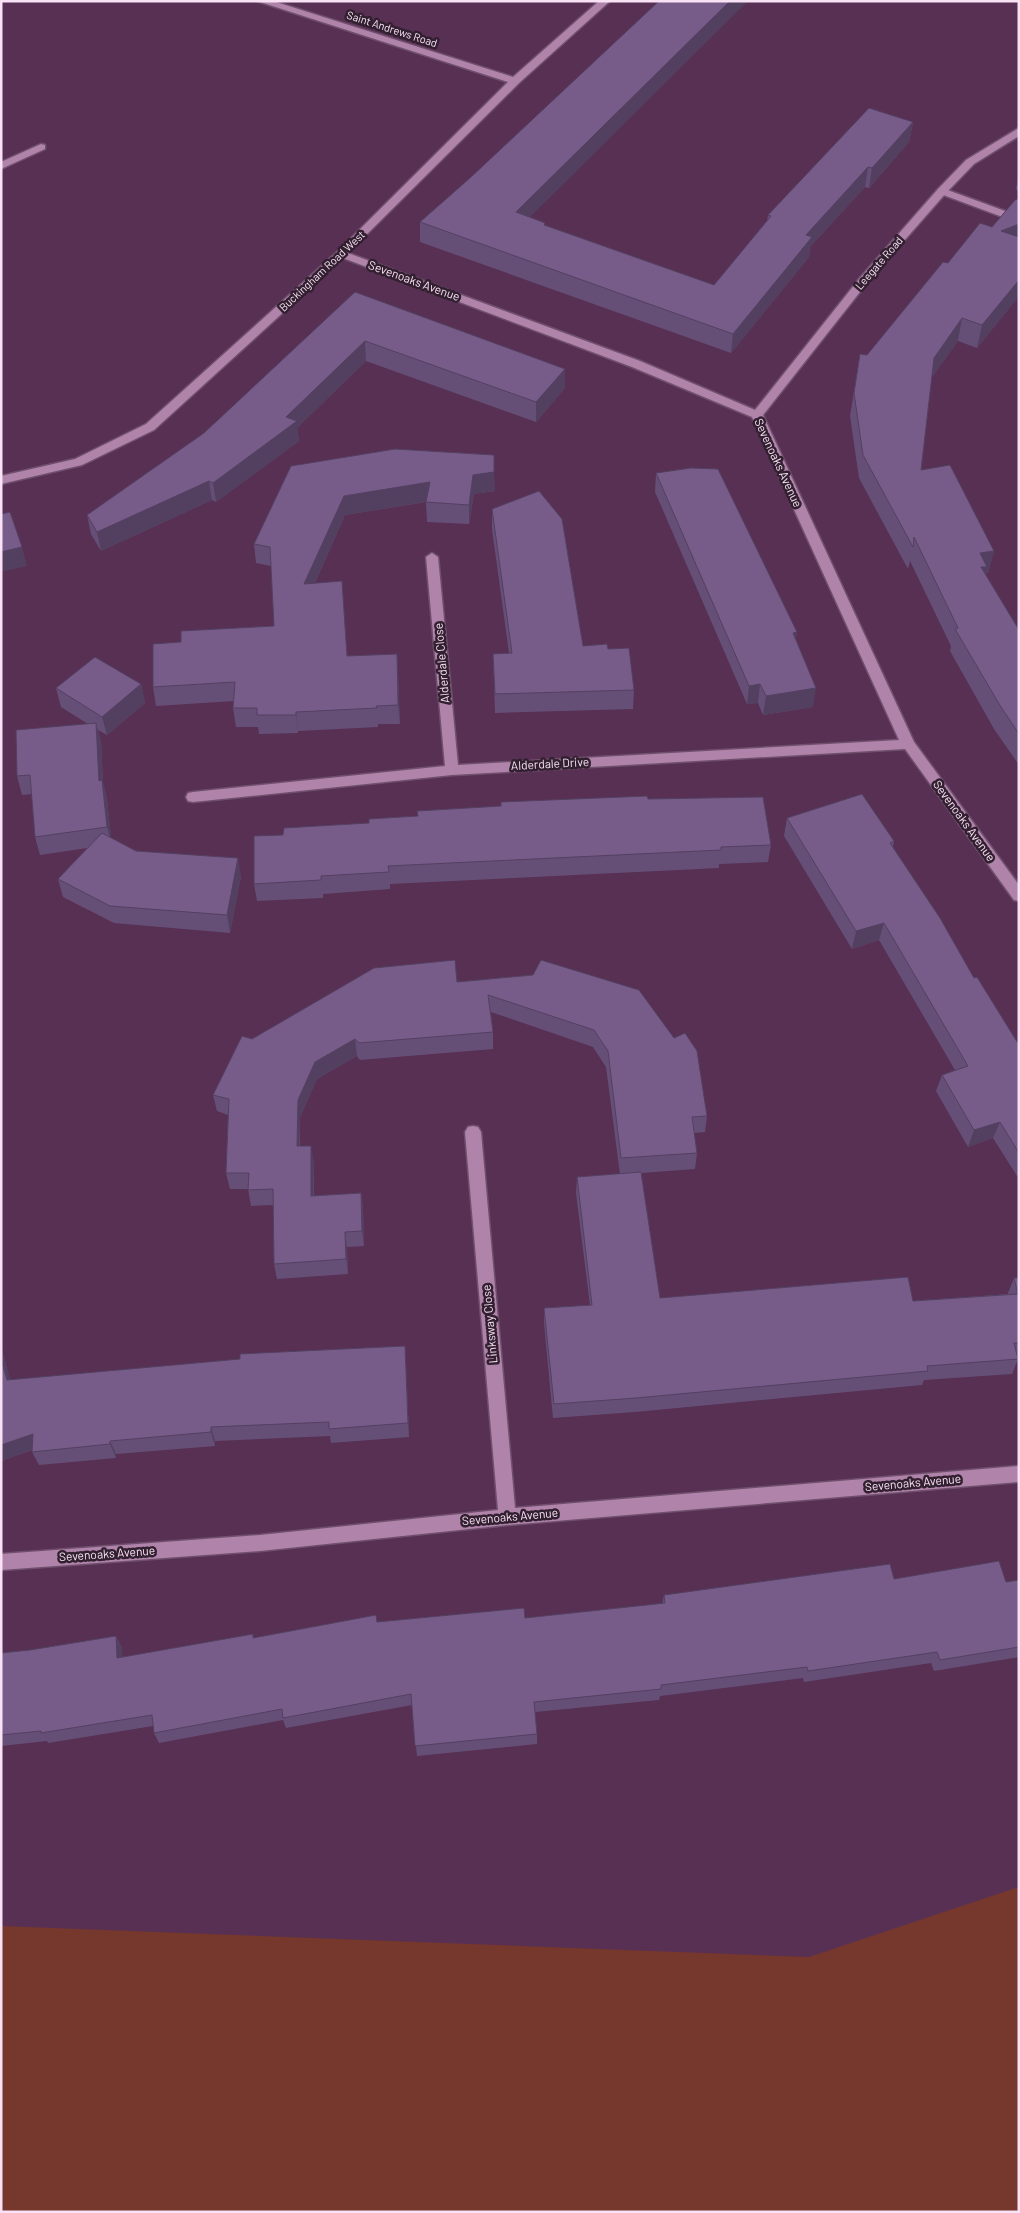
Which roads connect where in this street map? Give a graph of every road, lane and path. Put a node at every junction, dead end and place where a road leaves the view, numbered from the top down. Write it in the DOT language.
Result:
graph roads {
  1 [pos="262,1"];
  2 [pos="605,1"];
  3 [pos="515,81"];
  4 [pos="1019,130"];
  5 [pos="41,147"];
  6 [pos="1,166"];
  7 [pos="942,191"];
  8 [pos="1019,220"];
  9 [pos="341,254"];
  10 [pos="757,415"];
  11 [pos="1,480"];
  12 [pos="432,557"];
  13 [pos="908,744"];
  14 [pos="452,770"];
  15 [pos="192,797"];
  16 [pos="1019,896"];
  17 [pos="473,1132"];
  18 [pos="1019,1474"];
  19 [pos="507,1517"];
  20 [pos="1,1562"];
  1 -- 3 [label="street, Saint Andrews Road"];
  2 -- 3 [label="street, Buckingham Road West"];
  3 -- 9 [label="street, Buckingham Road West"];
  4 -- 7 [label="street, Leegate Road"];
  5 -- 6 [label="street"];
  7 -- 8 [label="street"];
  7 -- 10 [label="street, Leegate Road"];
  9 -- 10 [label="street, Sevenoaks Avenue"];
  9 -- 11 [label="street, Buckingham Road West"];
  10 -- 13 [label="street, Sevenoaks Avenue"];
  12 -- 14 [label="street, Alderdale Close"];
  13 -- 14 [label="street, Alderdale Drive"];
  13 -- 16 [label="street, Sevenoaks Avenue"];
  14 -- 15 [label="street, Alderdale Drive"];
  17 -- 19 [label="street, Linksway Close"];
  18 -- 19 [label="street, Sevenoaks Avenue"];
  19 -- 20 [label="street, Sevenoaks Avenue"];
}
